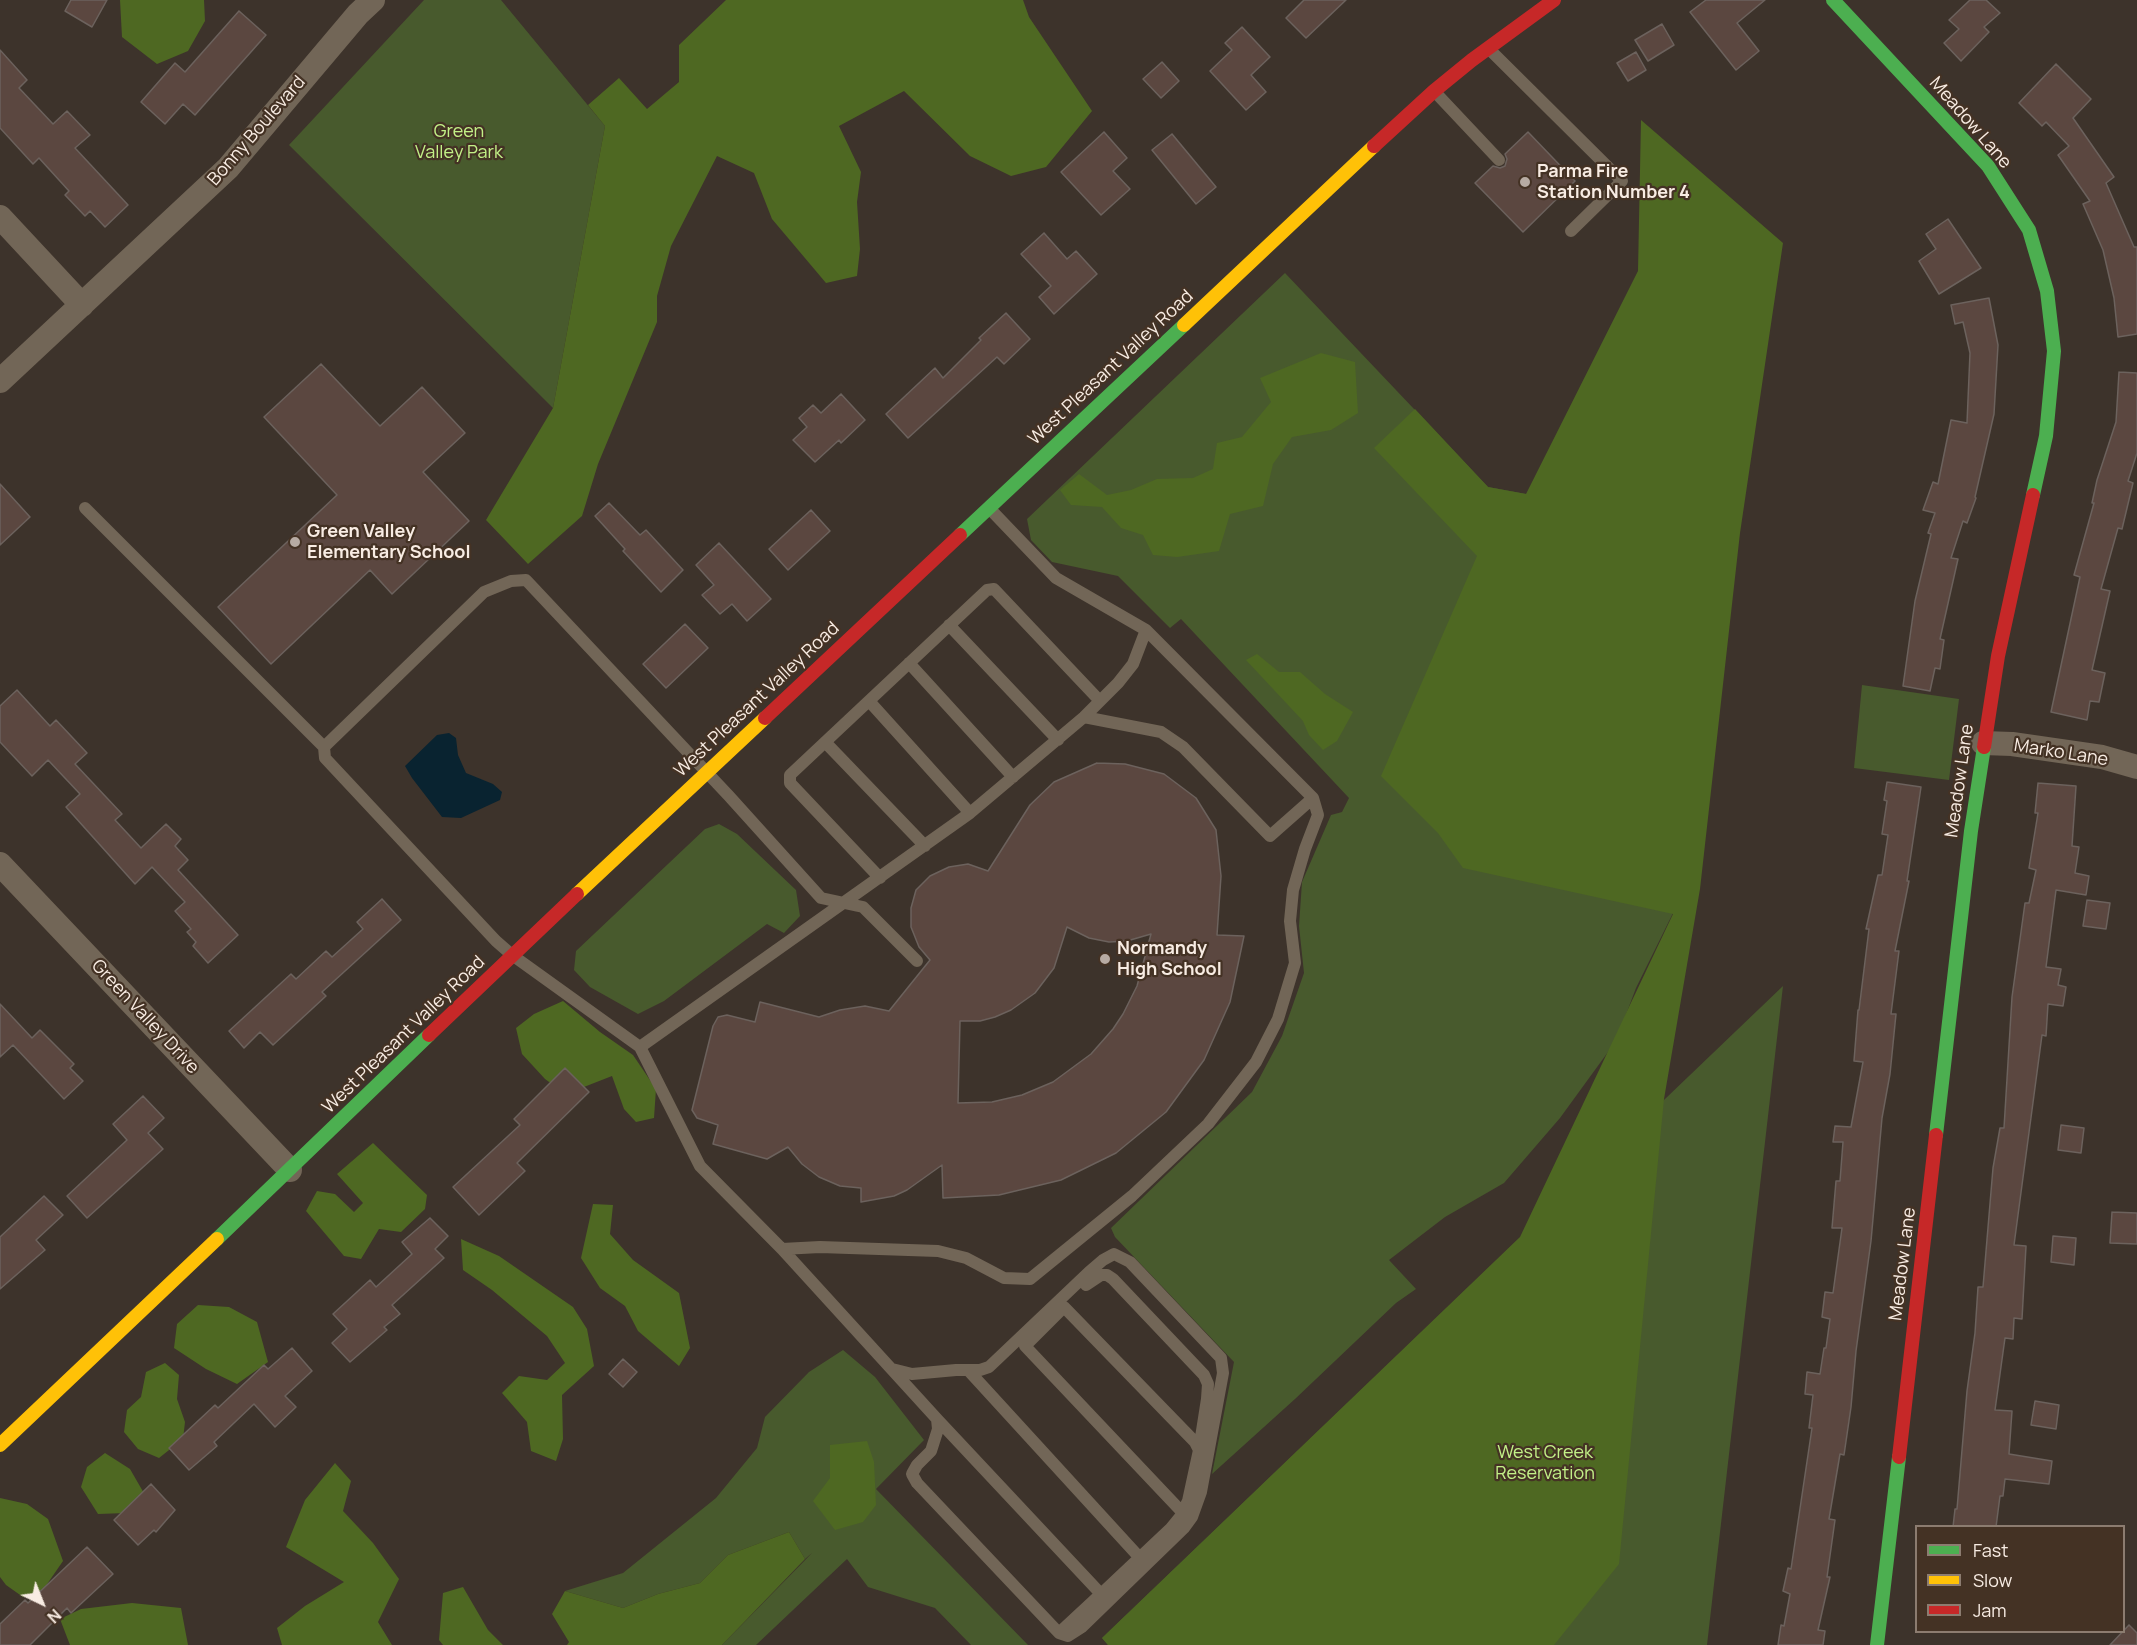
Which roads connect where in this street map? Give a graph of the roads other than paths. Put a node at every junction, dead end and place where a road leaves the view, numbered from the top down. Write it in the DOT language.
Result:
graph roads {
  1 [pos="373,0"];
  2 [pos="1554,0"];
  3 [pos="1833,0"];
  4 [pos="1488,48"];
  5 [pos="1434,91"];
  6 [pos="1499,160"];
  7 [pos="0,217"];
  8 [pos="1571,231"];
  9 [pos="82,305"];
  10 [pos="0,381"];
  11 [pos="85,508"];
  12 [pos="989,508"];
  13 [pos="949,625"];
  14 [pos="1146,630"];
  15 [pos="909,663"];
  16 [pos="868,701"];
  17 [pos="1100,701"];
  18 [pos="1084,717"];
  19 [pos="1058,740"];
  20 [pos="825,742"];
  21 [pos="1983,743"];
  22 [pos="324,747"];
  23 [pos="2137,767"];
  24 [pos="707,772"];
  25 [pos="1013,777"];
  26 [pos="1313,798"];
  27 [pos="970,813"];
  28 [pos="925,846"];
  29 [pos="0,864"];
  30 [pos="880,878"];
  31 [pos="841,903"];
  32 [pos="512,955"];
  33 [pos="917,961"];
  34 [pos="640,1047"];
  35 [pos="290,1170"];
  36 [pos="782,1249"];
  37 [pos="1064,1307"];
  38 [pos="892,1369"];
  39 [pos="968,1370"];
  40 [pos="937,1419"];
  41 [pos="0,1445"];
  42 [pos="1199,1450"];
  43 [pos="1182,1512"];
  44 [pos="1140,1557"];
  45 [pos="1101,1594"];
  46 [pos="1059,1633"];
  47 [pos="1877,1645"];
  1 -- 9 [label="street, Bonny Boulevard"];
  2 -- 4 [label="main road, West Pleasant Valley Road"];
  3 -- 21 [label="main road, Meadow Lane"];
  4 -- 5 [label="main road, West Pleasant Valley Road"];
  4 -- 8 [label="lane"];
  5 -- 6 [label="lane"];
  5 -- 12 [label="main road, West Pleasant Valley Road"];
  7 -- 9 [label="street"];
  9 -- 10 [label="street, Bonny Boulevard"];
  11 -- 22 [label="lane"];
  12 -- 14 [label="lane"];
  12 -- 24 [label="main road, West Pleasant Valley Road"];
  13 -- 15 [label="lane"];
  13 -- 17 [label="lane"];
  13 -- 19 [label="lane"];
  14 -- 17 [label="lane"];
  14 -- 26 [label="lane"];
  15 -- 16 [label="lane"];
  15 -- 25 [label="lane"];
  16 -- 20 [label="lane"];
  16 -- 27 [label="lane"];
  17 -- 18 [label="lane"];
  18 -- 19 [label="lane"];
  18 -- 26 [label="lane"];
  19 -- 25 [label="lane"];
  20 -- 28 [label="lane"];
  20 -- 30 [label="lane"];
  21 -- 23 [label="street, Marko Lane"];
  21 -- 47 [label="main road, Meadow Lane"];
  22 -- 24 [label="lane"];
  22 -- 32 [label="lane"];
  24 -- 31 [label="lane"];
  24 -- 32 [label="main road, West Pleasant Valley Road"];
  25 -- 27 [label="lane"];
  26 -- 36 [label="lane"];
  27 -- 28 [label="lane"];
  28 -- 30 [label="lane"];
  29 -- 35 [label="street, Green Valley Drive"];
  30 -- 31 [label="lane"];
  31 -- 33 [label="lane"];
  31 -- 34 [label="lane"];
  32 -- 34 [label="lane"];
  32 -- 35 [label="main road, West Pleasant Valley Road"];
  34 -- 36 [label="lane"];
  35 -- 41 [label="main road, West Pleasant Valley Road"];
  36 -- 38 [label="lane"];
  37 -- 42 [label="lane"];
  37 -- 42 [label="lane"];
  37 -- 43 [label="lane"];
  38 -- 39 [label="lane"];
  38 -- 40 [label="lane"];
  39 -- 44 [label="lane"];
  39 -- 46 [label="lane"];
  40 -- 45 [label="lane"];
  40 -- 46 [label="lane"];
  42 -- 43 [label="lane"];
  43 -- 44 [label="lane"];
  44 -- 45 [label="lane"];
  45 -- 46 [label="lane"];
}
